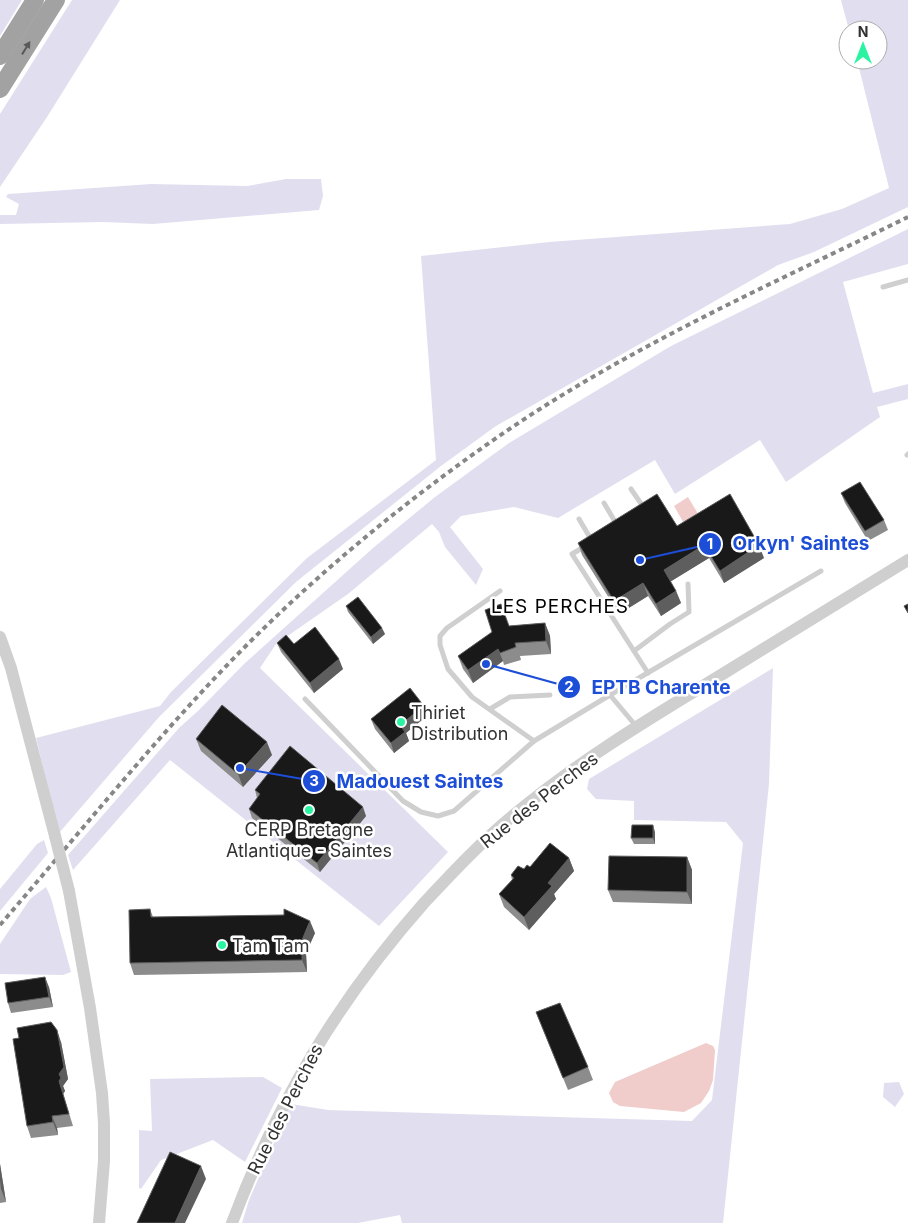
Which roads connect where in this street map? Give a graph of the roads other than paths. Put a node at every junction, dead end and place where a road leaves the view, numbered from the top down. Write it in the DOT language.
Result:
graph roads {
  1 [pos="35,0"];
  2 [pos="56,0"];
  3 [pos="0,56"];
  4 [pos="0,89"];
  5 [pos="908,280"];
  6 [pos="884,287"];
  7 [pos="631,489"];
  8 [pos="604,503"];
  9 [pos="638,513"];
  10 [pos="579,520"];
  11 [pos="624,522"];
  12 [pos="618,526"];
  13 [pos="609,531"];
  14 [pos="601,536"];
  15 [pos="592,542"];
  16 [pos="908,560"];
  17 [pos="820,571"];
  18 [pos="688,584"];
  19 [pos="500,591"];
  20 [pos="0,637"];
  21 [pos="634,652"];
  22 [pos="648,673"];
  23 [pos="550,695"];
  24 [pos="610,695"];
  25 [pos="305,699"];
  26 [pos="490,709"];
  27 [pos="636,727"];
  28 [pos="534,741"];
  29 [pos="99,1223"];
  30 [pos="232,1223"];
  1 -- 3 [label="highway"];
  4 -- 2 [label="highway, one-way"];
  5 -- 6 [label="lane"];
  7 -- 9 [label="lane"];
  8 -- 12 [label="lane"];
  10 -- 15 [label="lane"];
  11 -- 12 [label="lane"];
  12 -- 13 [label="lane"];
  14 -- 15 [label="lane"];
  15 -- 21 [label="lane"];
  16 -- 27 [label="street, Rue des Perches"];
  17 -- 22 [label="lane"];
  18 -- 21 [label="lane"];
  19 -- 26 [label="lane"];
  20 -- 29 [label="street, bridge"];
  21 -- 22 [label="lane"];
  22 -- 24 [label="lane"];
  23 -- 26 [label="lane"];
  24 -- 27 [label="lane"];
  24 -- 28 [label="lane"];
  25 -- 28 [label="lane"];
  26 -- 28 [label="lane"];
  27 -- 30 [label="street, Rue des Perches"];
}
